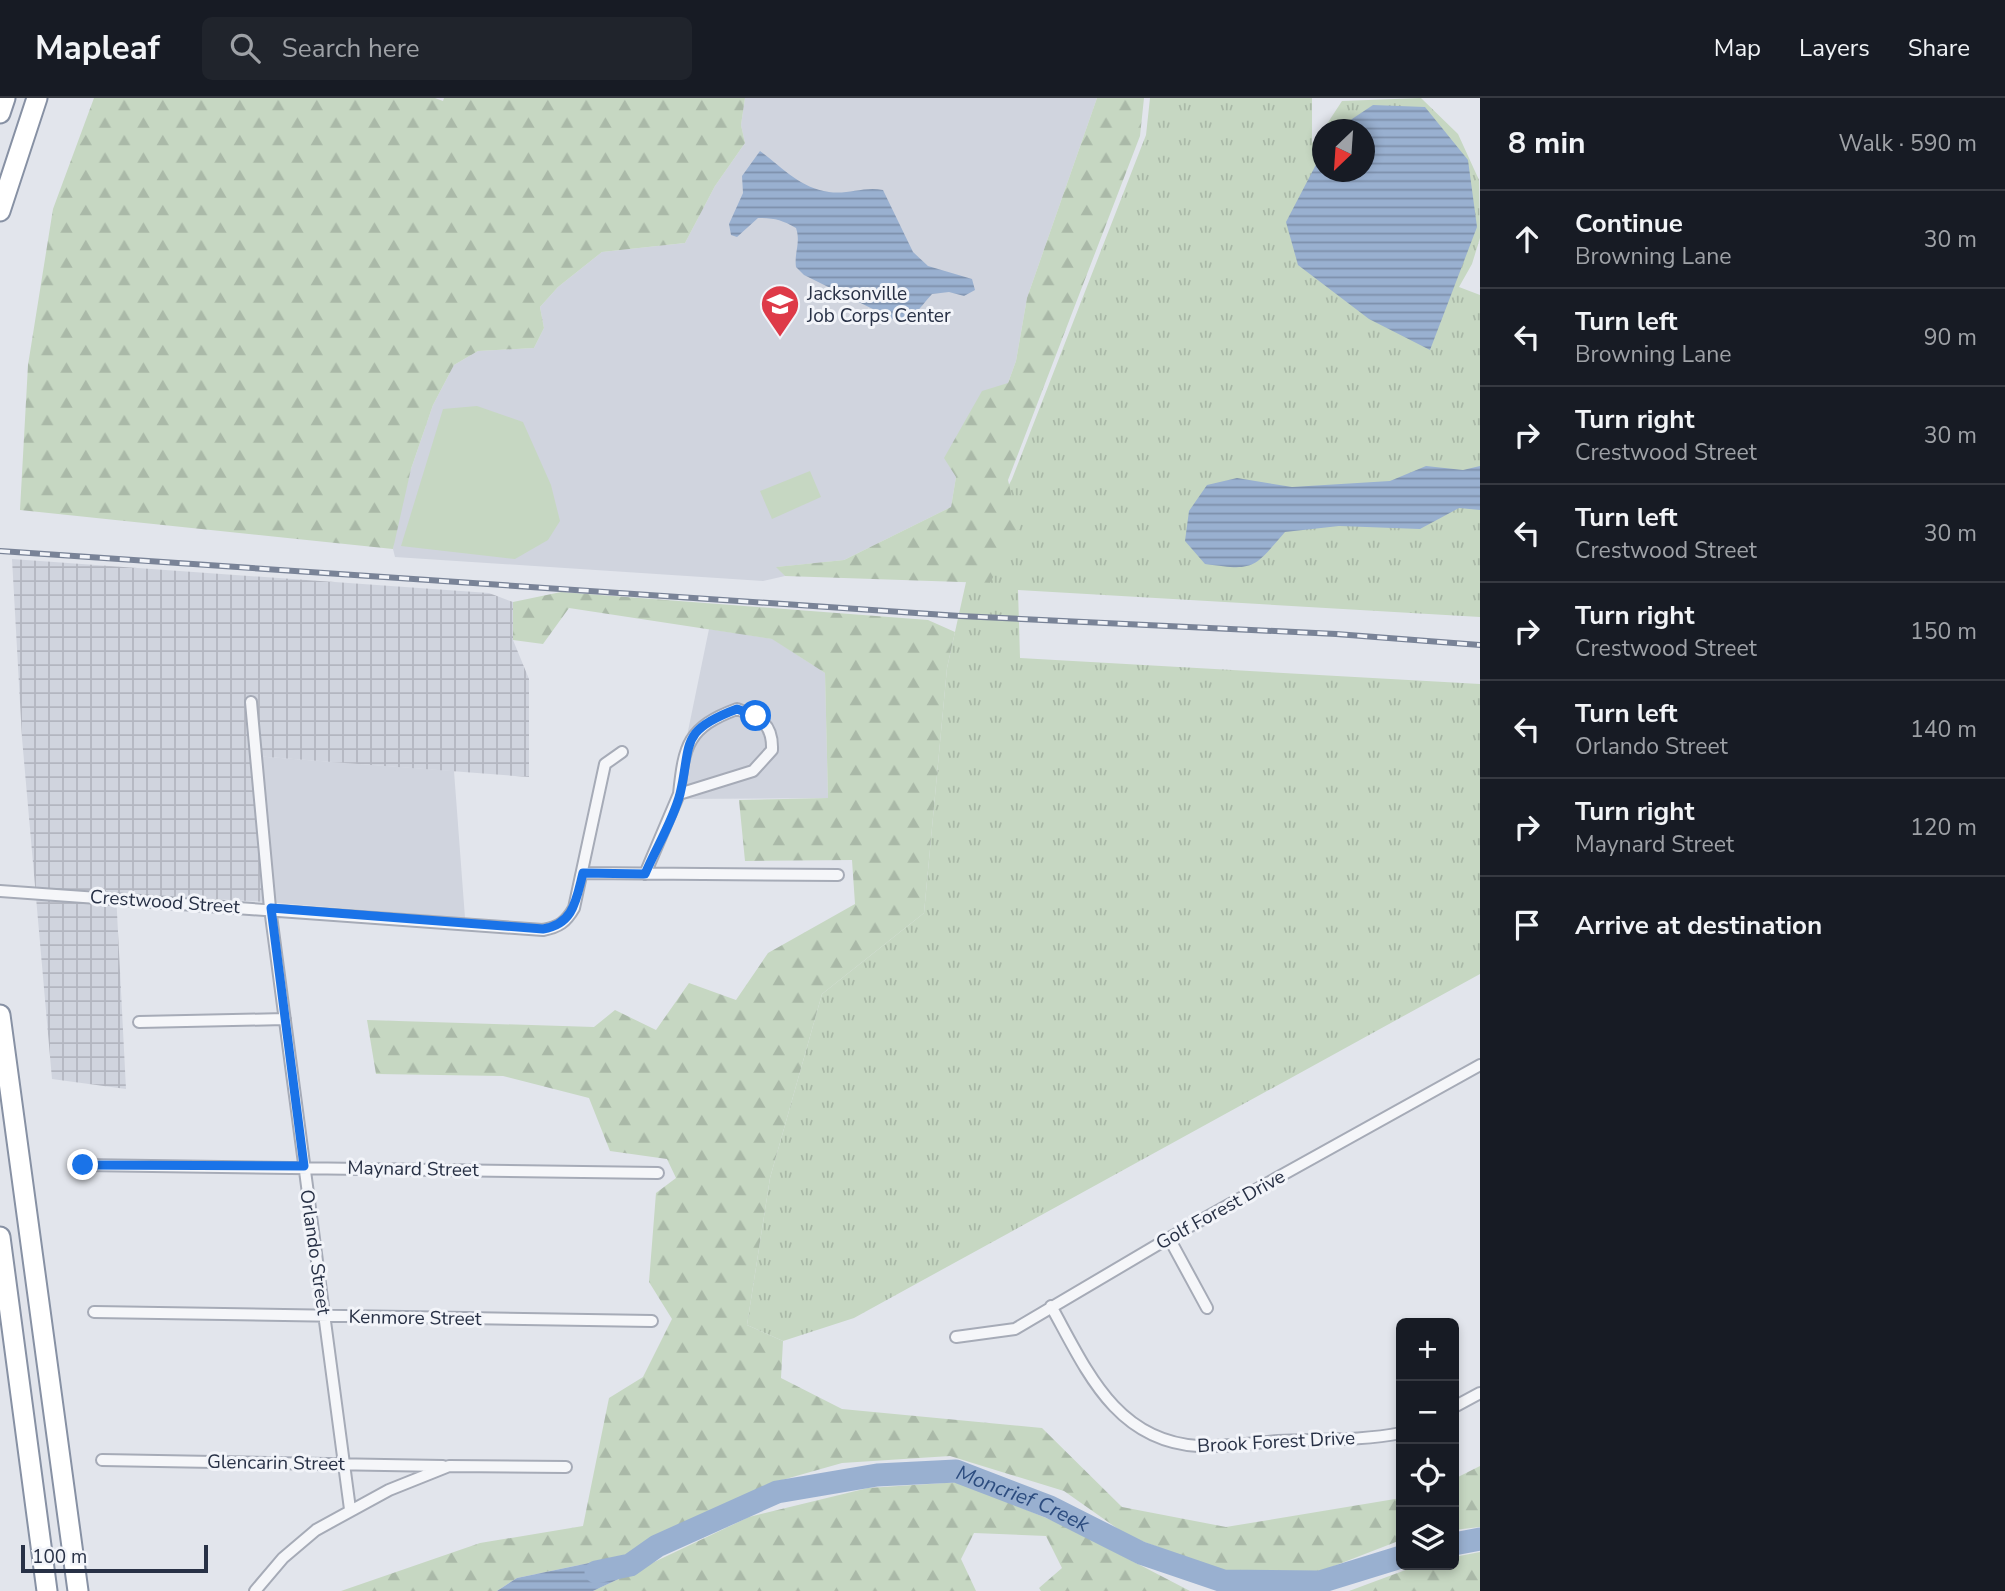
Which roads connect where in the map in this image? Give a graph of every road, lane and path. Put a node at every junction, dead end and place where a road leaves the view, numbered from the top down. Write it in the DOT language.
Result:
graph roads {
  1 [pos="5,98"];
  2 [pos="37,98"];
  3 [pos="0,113"];
  4 [pos="0,211"];
  5 [pos="251,702"];
  6 [pos="622,752"];
  7 [pos="680,794"];
  8 [pos="583,873"];
  9 [pos="645,874"];
  10 [pos="838,875"];
  11 [pos="0,891"];
  12 [pos="271,908"];
  13 [pos="0,1015"];
  14 [pos="285,1019"];
  15 [pos="139,1022"];
  16 [pos="1480,1065"];
  17 [pos="83,1165"];
  18 [pos="304,1166"];
  19 [pos="658,1173"];
  20 [pos="0,1237"];
  21 [pos="1169,1238"];
  22 [pos="1051,1306"];
  23 [pos="1207,1308"];
  24 [pos="94,1312"];
  25 [pos="325,1316"];
  26 [pos="652,1321"];
  27 [pos="956,1337"];
  28 [pos="1480,1393"];
  29 [pos="1459,1404"];
  30 [pos="1396,1433"];
  31 [pos="102,1460"];
  32 [pos="343,1463"];
  33 [pos="449,1466"];
  34 [pos="566,1467"];
  35 [pos="350,1509"];
  36 [pos="47,1591"];
  37 [pos="78,1591"];
  38 [pos="255,1591"];
  1 -- 3 [label="highway"];
  2 -- 4 [label="highway"];
  5 -- 12 [label="street, Orlando Street"];
  6 -- 8 [label="street, Crestwood Street"];
  7 -- 7 [label="street"];
  7 -- 9 [label="street"];
  8 -- 9 [label="street"];
  8 -- 12 [label="street, Crestwood Street"];
  9 -- 10 [label="street"];
  11 -- 12 [label="street, Crestwood Street"];
  12 -- 14 [label="street, Orlando Street"];
  13 -- 37 [label="highway"];
  14 -- 15 [label="street"];
  14 -- 18 [label="street, Orlando Street"];
  16 -- 21 [label="street, Golf Forest Drive"];
  17 -- 18 [label="street, Maynard Street"];
  18 -- 19 [label="street, Maynard Street"];
  18 -- 25 [label="street, Orlando Street"];
  20 -- 36 [label="highway"];
  21 -- 22 [label="street, Golf Forest Drive"];
  21 -- 23 [label="street"];
  22 -- 27 [label="street, Golf Forest Drive"];
  22 -- 30 [label="street, Brook Forest Drive"];
  24 -- 25 [label="street, Kenmore Street"];
  25 -- 26 [label="street, Kenmore Street"];
  25 -- 32 [label="street, Orlando Street"];
  28 -- 29 [label="street"];
  31 -- 32 [label="street, Glencarin Street"];
  32 -- 33 [label="street, Glencarin Street"];
  32 -- 35 [label="street, Orlando Street"];
  33 -- 34 [label="street, Glencarin Street"];
  33 -- 35 [label="street"];
  35 -- 38 [label="street"];
}
